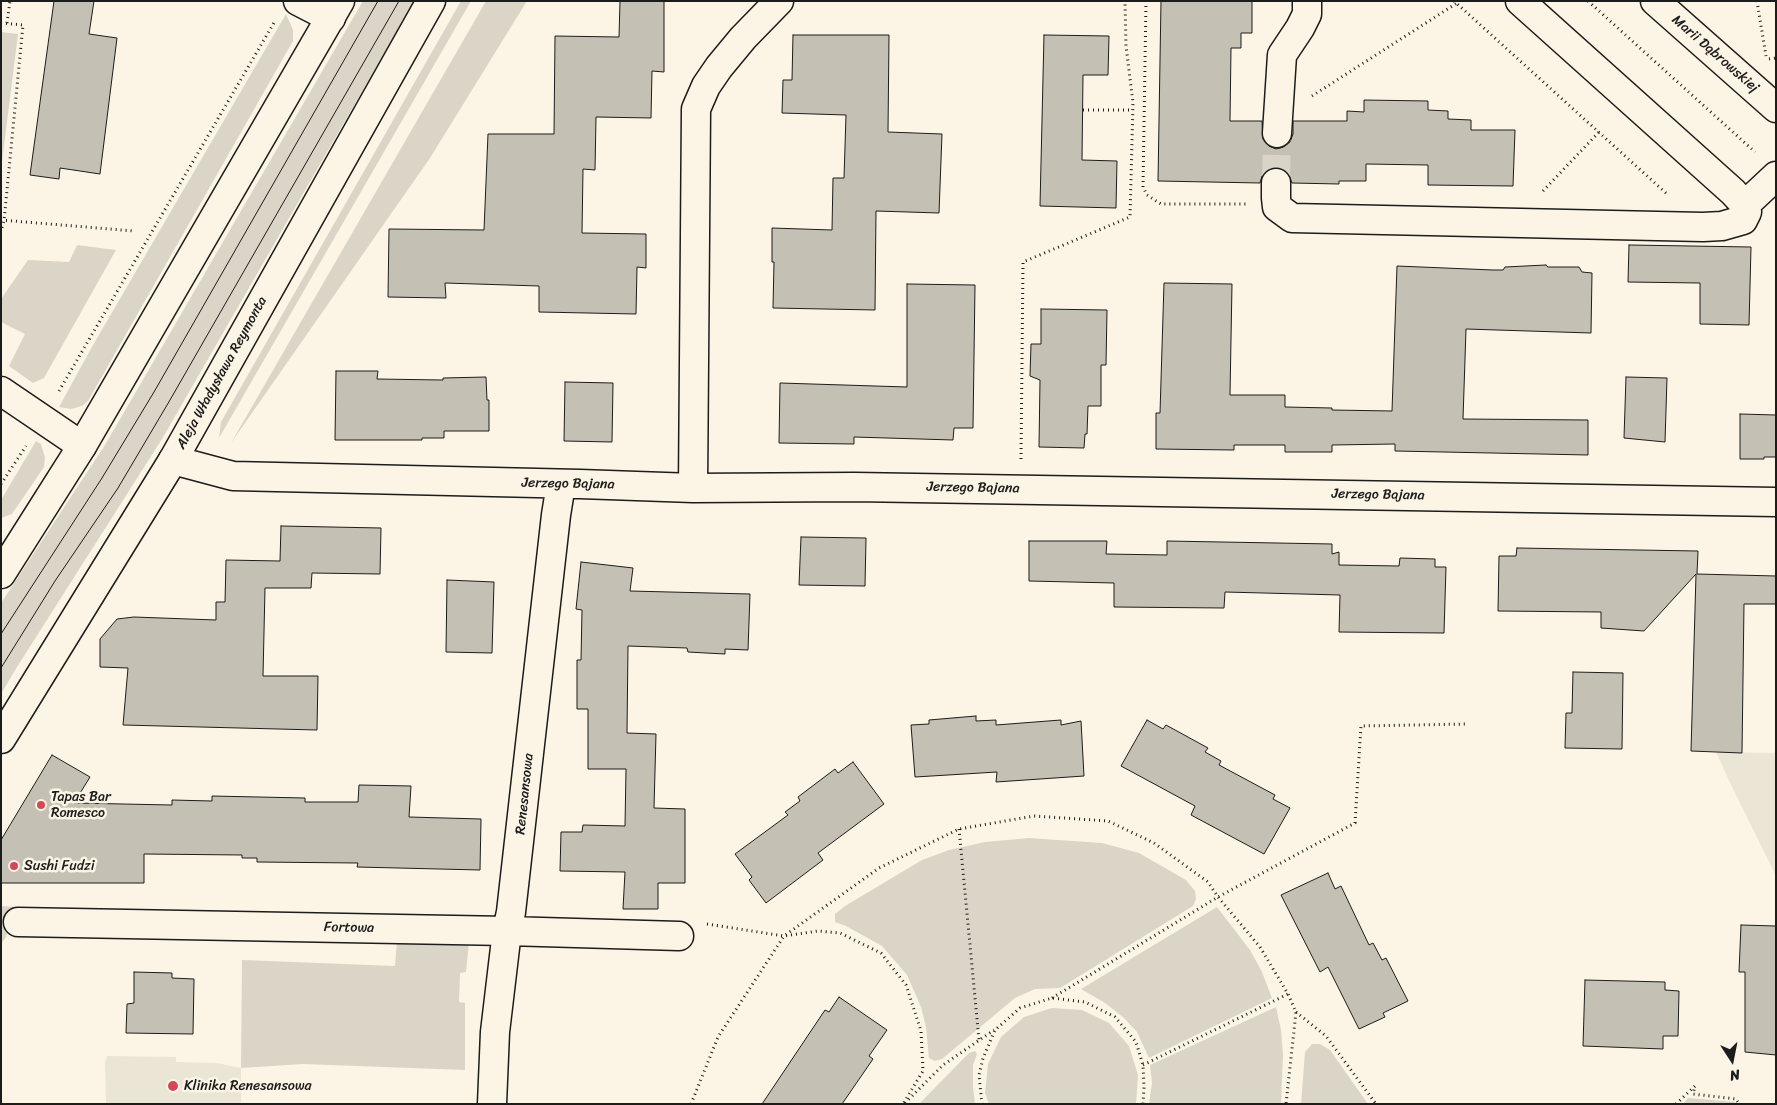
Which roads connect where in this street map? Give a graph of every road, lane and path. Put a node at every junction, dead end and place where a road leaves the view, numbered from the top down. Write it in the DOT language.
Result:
graph roads {
  1 [pos="10,1"];
  2 [pos="298,1"];
  3 [pos="431,1"];
  4 [pos="779,1"];
  5 [pos="1125,1"];
  6 [pos="1146,1"];
  7 [pos="1307,1"];
  8 [pos="1520,1"];
  9 [pos="1588,1"];
  10 [pos="1655,1"];
  11 [pos="1757,1"];
  12 [pos="1456,2"];
  13 [pos="336,10"];
  14 [pos="277,18"];
  15 [pos="1,23"];
  16 [pos="7,23"];
  17 [pos="1767,59"];
  18 [pos="1310,98"];
  19 [pos="1776,108"];
  20 [pos="1083,110"];
  21 [pos="1133,110"];
  22 [pos="1599,132"];
  23 [pos="1277,133"];
  24 [pos="1769,167"];
  25 [pos="1276,190"];
  26 [pos="1668,194"];
  27 [pos="1538,196"];
  28 [pos="1745,205"];
  29 [pos="3,221"];
  30 [pos="1,231"];
  31 [pos="134,231"];
  32 [pos="1,391"];
  33 [pos="42,419"];
  34 [pos="82,446"];
  35 [pos="173,460"];
  36 [pos="1,484"];
  37 [pos="561,484"];
  38 [pos="693,488"];
  39 [pos="1020,489"];
  40 [pos="1776,502"];
  41 [pos="1,574"];
  42 [pos="1467,724"];
  43 [pos="1,739"];
  44 [pos="959,829"];
  45 [pos="1218,897"];
  46 [pos="18,922"];
  47 [pos="689,929"];
  48 [pos="507,930"];
  49 [pos="784,936"];
  50 [pos="1288,994"];
  51 [pos="1052,998"];
  52 [pos="1296,1012"];
  53 [pos="994,1030"];
  54 [pos="979,1040"];
  55 [pos="1143,1064"];
  56 [pos="492,1104"];
  57 [pos="691,1104"];
  58 [pos="904,1104"];
  59 [pos="982,1104"];
  60 [pos="1143,1104"];
  61 [pos="1286,1104"];
  62 [pos="1376,1104"];
  63 [pos="1676,1104"];
  64 [pos="1739,1104"];
  1 -- 16 [label="path"];
  2 -- 13 [label="street"];
  3 -- 35 [label="street, Aleja Władysława Reymonta"];
  4 -- 38 [label="street"];
  5 -- 21 [label="path"];
  6 -- 25 [label="path"];
  7 -- 23 [label="street"];
  8 -- 28 [label="street"];
  9 -- 24 [label="path"];
  10 -- 19 [label="street, Marii Dąbrowskiej"];
  11 -- 17 [label="path"];
  12 -- 18 [label="path"];
  12 -- 22 [label="path"];
  13 -- 34 [label="street"];
  14 -- 33 [label="path"];
  15 -- 16 [label="path"];
  16 -- 29 [label="path"];
  20 -- 21 [label="path"];
  21 -- 39 [label="path"];
  22 -- 26 [label="path"];
  22 -- 27 [label="path"];
  24 -- 28 [label="street"];
  25 -- 28 [label="street"];
  29 -- 30 [label="path"];
  29 -- 31 [label="path"];
  32 -- 33 [label="street"];
  33 -- 34 [label="street"];
  33 -- 36 [label="path"];
  34 -- 41 [label="street"];
  35 -- 37 [label="street, Jerzego Bajana"];
  35 -- 43 [label="street, Aleja Władysława Reymonta"];
  37 -- 38 [label="street, Jerzego Bajana"];
  37 -- 48 [label="street, Renesansowa"];
  38 -- 39 [label="street, Jerzego Bajana"];
  39 -- 40 [label="street, Jerzego Bajana"];
  42 -- 45 [label="path"];
  44 -- 45 [label="path"];
  44 -- 49 [label="path"];
  44 -- 54 [label="path"];
  45 -- 50 [label="path"];
  45 -- 51 [label="path"];
  46 -- 48 [label="street, Fortowa"];
  47 -- 48 [label="street, Fortowa"];
  47 -- 49 [label="path"];
  48 -- 56 [label="street, Renesansowa"];
  49 -- 57 [label="path"];
  49 -- 58 [label="path"];
  50 -- 52 [label="path"];
  50 -- 55 [label="path"];
  51 -- 53 [label="path"];
  51 -- 55 [label="path"];
  52 -- 61 [label="path"];
  52 -- 62 [label="path"];
  53 -- 54 [label="path"];
  53 -- 59 [label="path"];
  54 -- 58 [label="path"];
  55 -- 60 [label="path"];
  63 -- 64 [label="path"];
}
